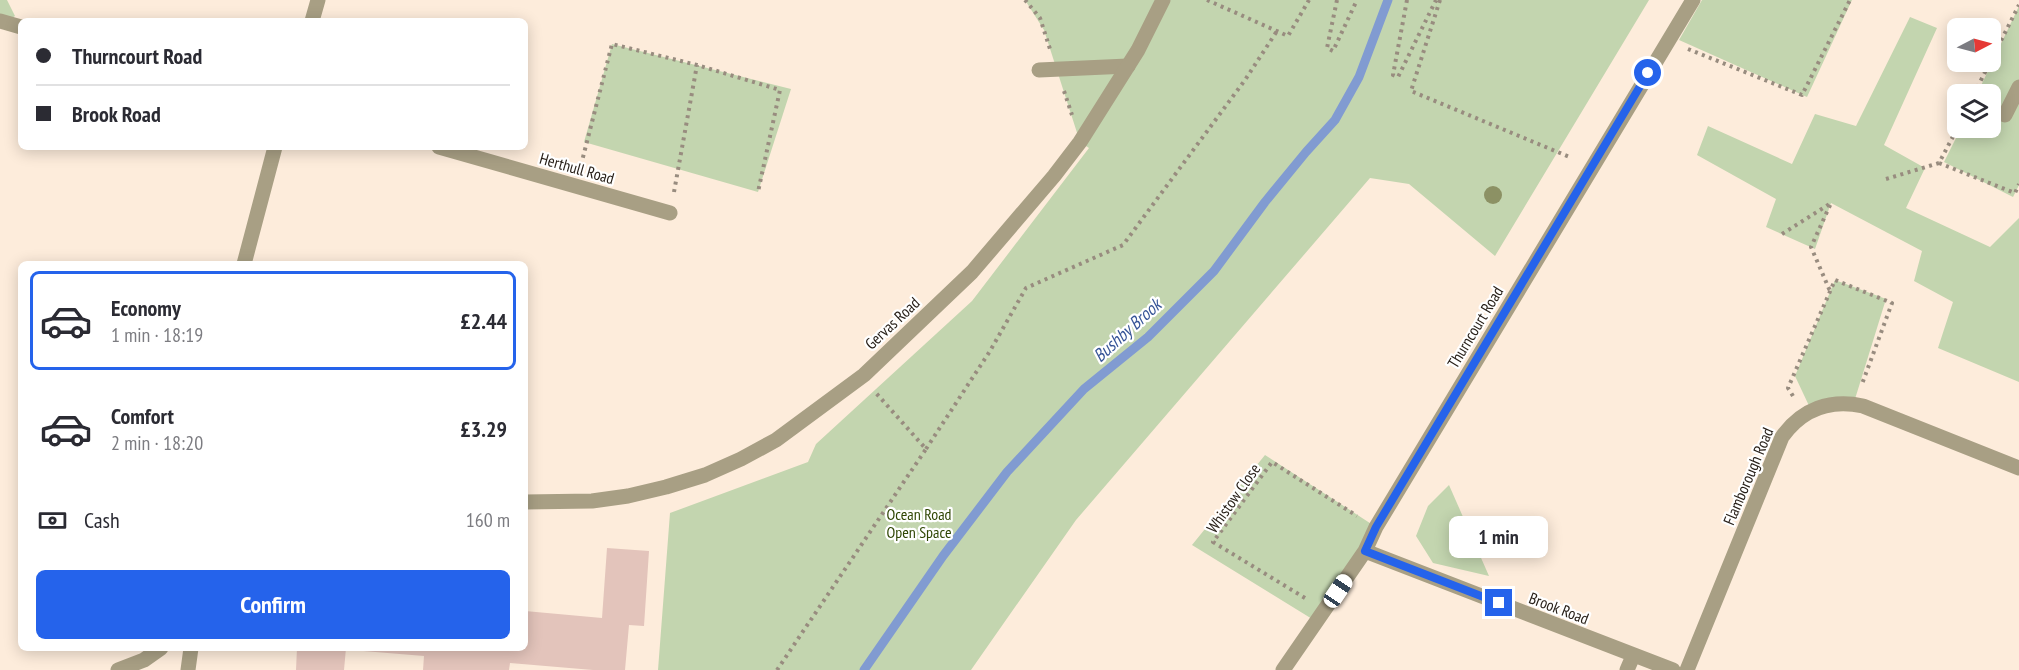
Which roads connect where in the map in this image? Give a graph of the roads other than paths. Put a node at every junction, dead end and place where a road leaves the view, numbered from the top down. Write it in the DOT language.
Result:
graph roads {
  1 [pos="318,0"];
  2 [pos="1163,0"];
  3 [pos="1693,0"];
  4 [pos="313,18"];
  5 [pos="0,21"];
  6 [pos="18,26"];
  7 [pos="1128,66"];
  8 [pos="1040,70"];
  9 [pos="2017,96"];
  10 [pos="2005,115"];
  11 [pos="274,150"];
  12 [pos="450,150"];
  13 [pos="670,213"];
  14 [pos="245,261"];
  15 [pos="2019,468"];
  16 [pos="528,502"];
  17 [pos="1365,551"];
  18 [pos="157,651"];
  19 [pos="190,651"];
  20 [pos="1630,663"];
  21 [pos="118,670"];
  22 [pos="188,670"];
  23 [pos="1284,670"];
  24 [pos="1673,670"];
  25 [pos="1687,670"];
  1 -- 4 [label="street"];
  2 -- 7 [label="street, Gervas Road"];
  3 -- 17 [label="street, Thurncourt Road"];
  5 -- 6 [label="street"];
  7 -- 8 [label="street"];
  7 -- 16 [label="street, Gervas Road"];
  9 -- 10 [label="street"];
  11 -- 14 [label="street"];
  12 -- 13 [label="street, Herthull Road"];
  15 -- 25 [label="street, Flamborough Road"];
  17 -- 20 [label="street, Brook Road"];
  17 -- 23 [label="street, Thurncourt Road"];
  18 -- 21 [label="street"];
  19 -- 22 [label="street"];
  20 -- 24 [label="street, Brook Road"];
}
